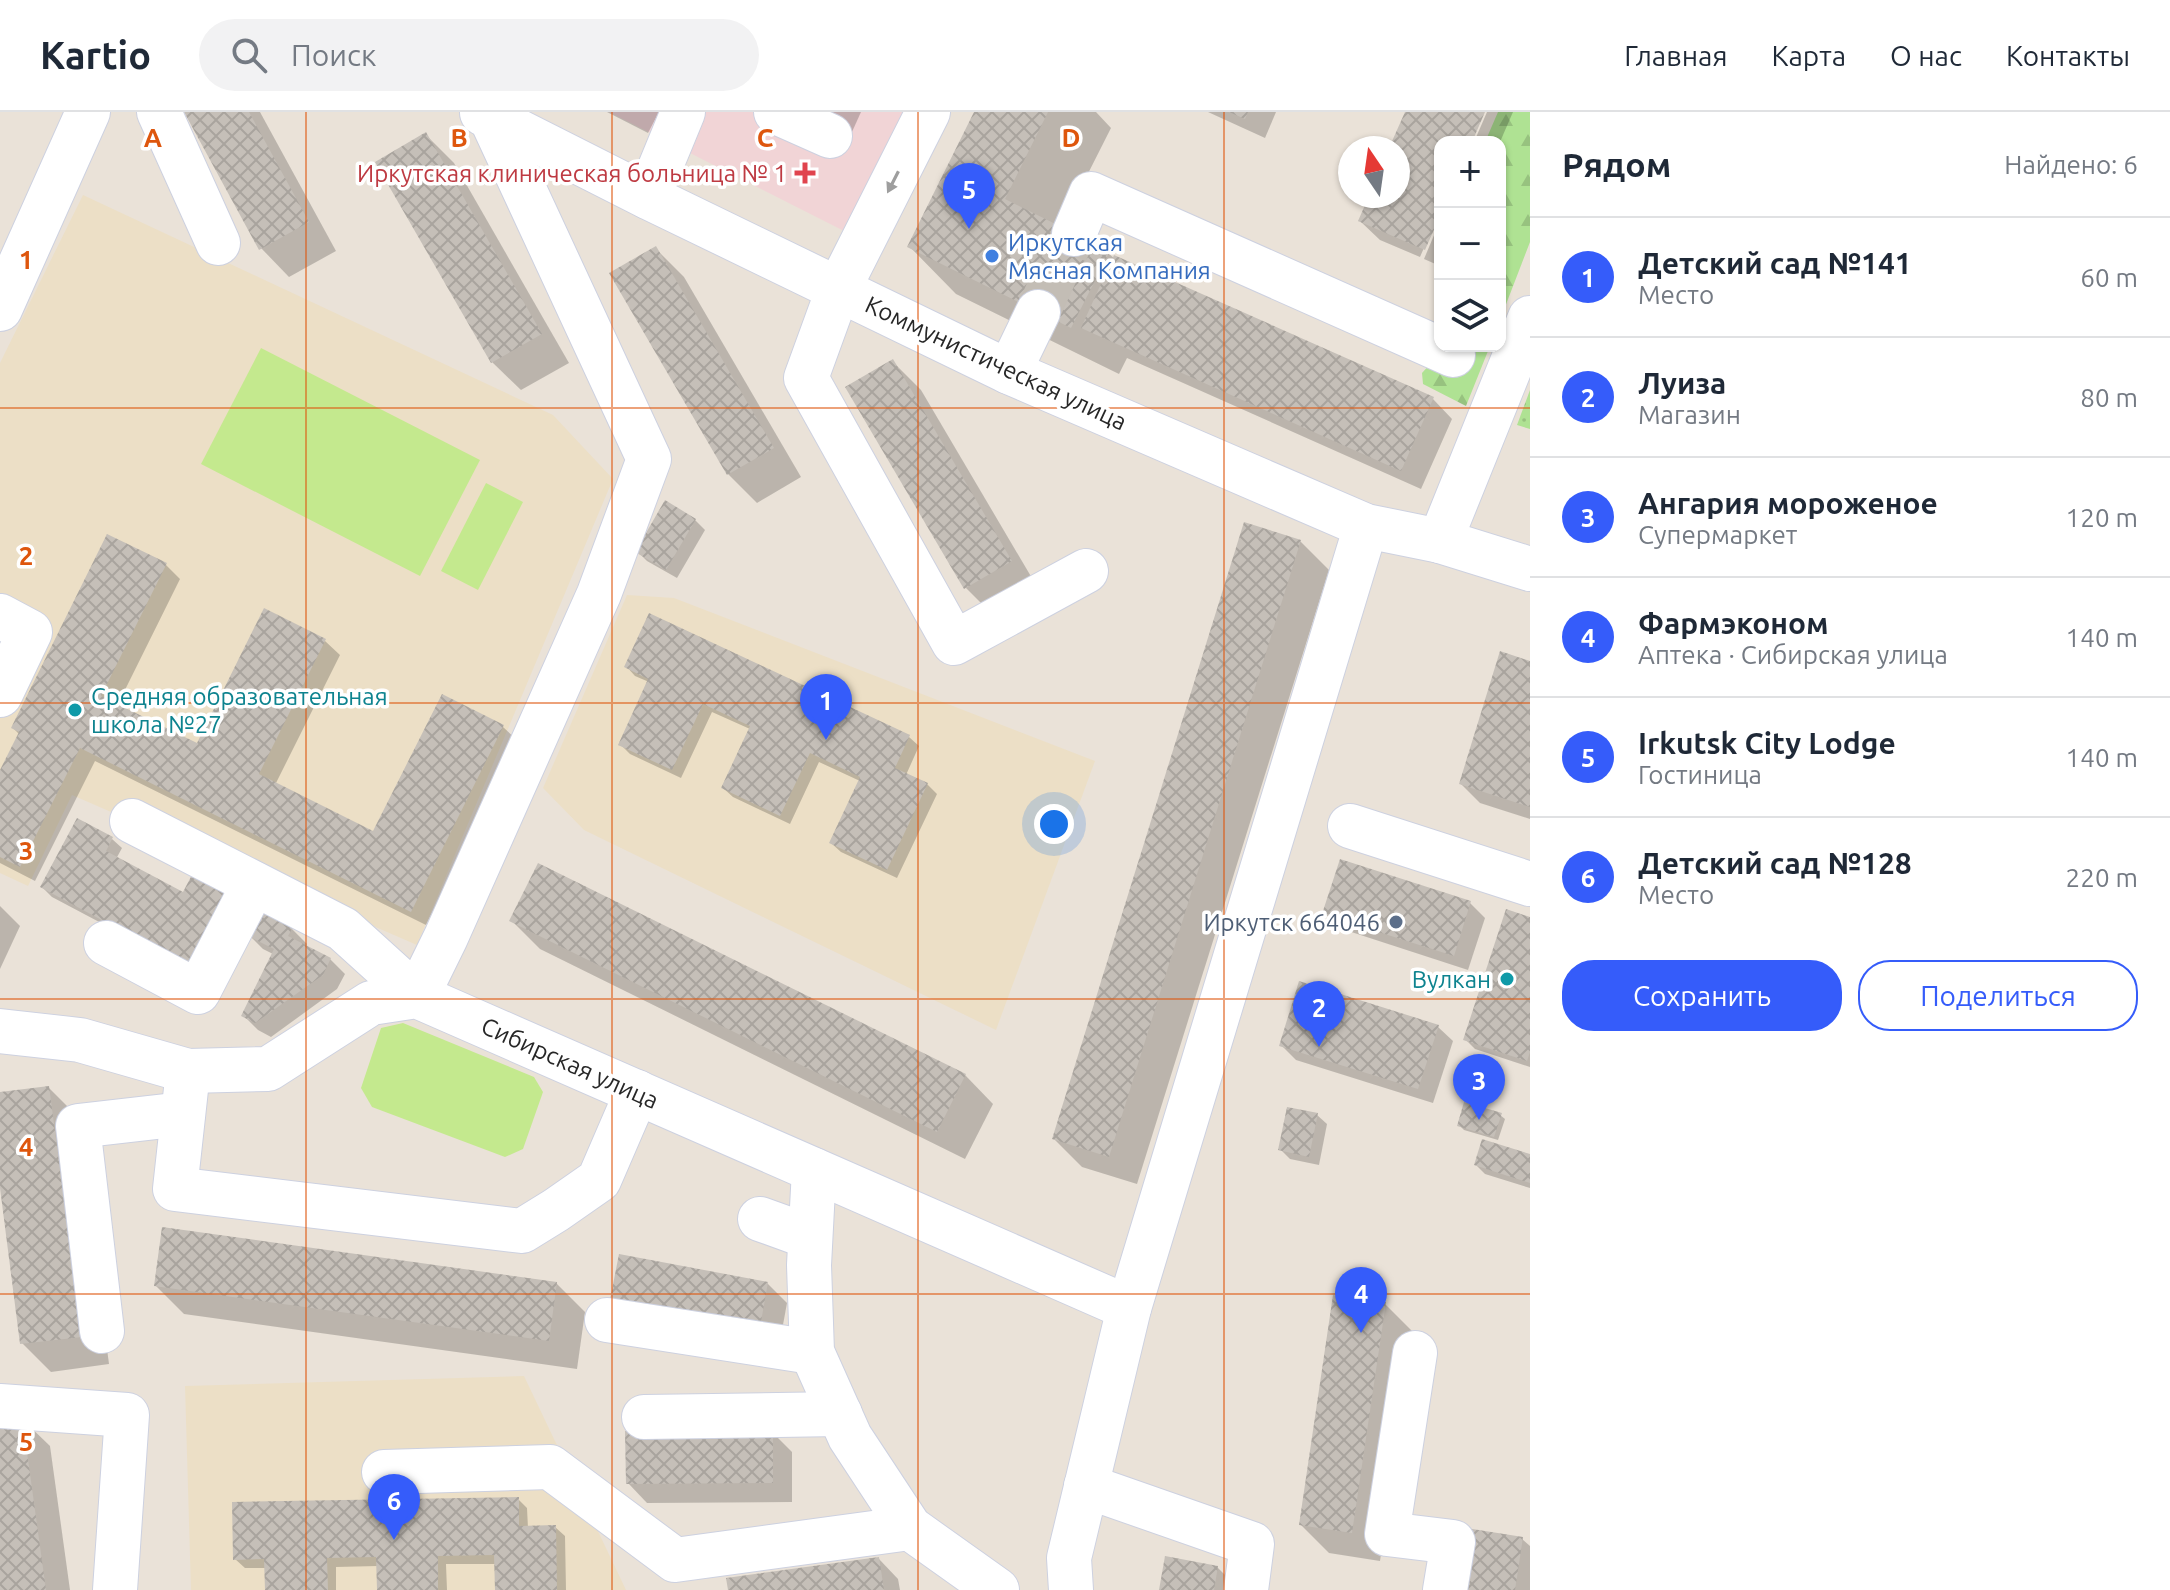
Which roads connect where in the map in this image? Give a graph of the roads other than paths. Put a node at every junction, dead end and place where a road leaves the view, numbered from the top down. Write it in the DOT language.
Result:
graph roads {
  1 [pos="88,112"];
  2 [pos="159,112"];
  3 [pos="683,112"];
  4 [pos="776,112"];
  5 [pos="928,112"];
  6 [pos="485,115"];
  7 [pos="830,136"];
  8 [pos="648,197"];
  9 [pos="1074,234"];
  10 [pos="218,243"];
  11 [pos="838,290"];
  12 [pos="0,309"];
  13 [pos="1038,312"];
  14 [pos="1530,318"];
  15 [pos="1453,355"];
  16 [pos="1009,372"];
  17 [pos="1366,526"];
  18 [pos="1440,541"];
  19 [pos="1530,569"];
  20 [pos="1086,571"];
  21 [pos="0,616"];
  22 [pos="0,695"];
  23 [pos="132,821"];
  24 [pos="1350,826"];
  25 [pos="254,884"];
  26 [pos="1530,884"];
  27 [pos="106,943"];
  28 [pos="417,996"];
  29 [pos="0,1031"];
  30 [pos="188,1071"];
  31 [pos="637,1092"];
  32 [pos="183,1114"];
  33 [pos="814,1170"];
  34 [pos="760,1219"];
  35 [pos="810,1237"];
  36 [pos="1129,1308"];
  37 [pos="607,1320"];
  38 [pos="102,1331"];
  39 [pos="812,1352"];
  40 [pos="1415,1353"];
  41 [pos="0,1406"];
  42 [pos="840,1414"];
  43 [pos="644,1417"];
  44 [pos="384,1472"];
  45 [pos="1086,1486"];
  46 [pos="910,1528"];
  47 [pos="115,1590"];
  48 [pos="997,1590"];
  49 [pos="1071,1590"];
  50 [pos="1246,1590"];
  51 [pos="1445,1590"];
  1 -- 12 [label="street"];
  2 -- 10 [label="street"];
  3 -- 8 [label="street"];
  4 -- 7 [label="street"];
  5 -- 11 [label="street, one-way"];
  6 -- 8 [label="street, Коммунистическая улица"];
  6 -- 28 [label="street"];
  8 -- 11 [label="street, Коммунистическая улица"];
  9 -- 15 [label="street"];
  11 -- 16 [label="street, Коммунистическая улица"];
  11 -- 20 [label="street"];
  13 -- 16 [label="street"];
  14 -- 18 [label="street"];
  16 -- 17 [label="street, Коммунистическая улица"];
  17 -- 18 [label="street, Коммунистическая улица"];
  17 -- 36 [label="street"];
  18 -- 19 [label="street, Коммунистическая улица"];
  21 -- 22 [label="street"];
  23 -- 25 [label="street"];
  24 -- 26 [label="street"];
  25 -- 27 [label="street"];
  25 -- 28 [label="street"];
  28 -- 30 [label="street"];
  28 -- 31 [label="street, Сибирская улица"];
  29 -- 30 [label="street"];
  30 -- 32 [label="street"];
  31 -- 32 [label="street"];
  31 -- 33 [label="street, Сибирская улица"];
  32 -- 38 [label="street"];
  33 -- 35 [label="street"];
  33 -- 36 [label="street, Сибирская улица"];
  34 -- 35 [label="street"];
  35 -- 39 [label="street"];
  36 -- 45 [label="street"];
  37 -- 39 [label="street"];
  39 -- 42 [label="street"];
  40 -- 51 [label="street"];
  41 -- 47 [label="street"];
  42 -- 43 [label="street"];
  42 -- 46 [label="street"];
  44 -- 46 [label="street"];
  45 -- 49 [label="street"];
  45 -- 50 [label="street"];
  46 -- 48 [label="street"];
}
